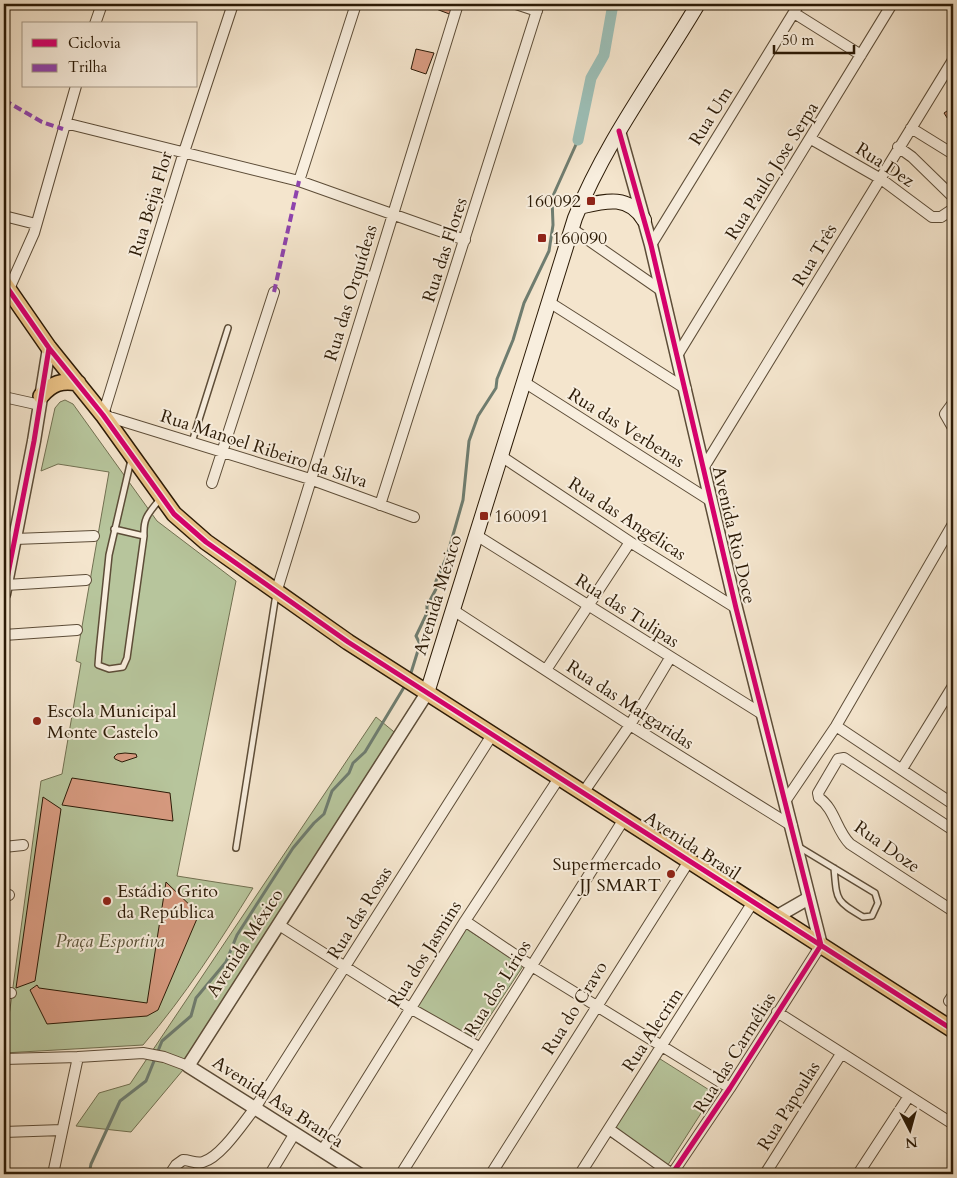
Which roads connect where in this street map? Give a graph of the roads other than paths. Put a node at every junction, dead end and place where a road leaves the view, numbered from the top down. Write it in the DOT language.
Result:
graph roads {
  1 [pos="102,4"];
  2 [pos="233,4"];
  3 [pos="356,4"];
  4 [pos="458,4"];
  5 [pos="516,4"];
  6 [pos="698,4"];
  7 [pos="892,4"];
  8 [pos="538,7"];
  9 [pos="796,8"];
  10 [pos="97,22"];
  11 [pos="861,55"];
  12 [pos="953,60"];
  13 [pos="75,88"];
  14 [pos="65,123"];
  15 [pos="911,128"];
  16 [pos="619,131"];
  17 [pos="811,139"];
  18 [pos="898,147"];
  19 [pos="184,152"];
  20 [pos="953,154"];
  21 [pos="881,179"];
  22 [pos="299,181"];
  23 [pos="953,197"];
  24 [pos="579,207"];
  25 [pos="953,209"];
  26 [pos="393,214"];
  27 [pos="4,216"];
  28 [pos="644,220"];
  29 [pos="36,224"];
  30 [pos="571,228"];
  31 [pos="465,240"];
  32 [pos="651,245"];
  33 [pos="6,286"];
  34 [pos="662,291"];
  35 [pos="274,292"];
  36 [pos="549,302"];
  37 [pos="228,328"];
  38 [pos="49,348"];
  39 [pos="678,354"];
  40 [pos="524,382"];
  41 [pos="78,383"];
  42 [pos="686,389"];
  43 [pos="4,397"];
  44 [pos="40,400"];
  45 [pos="953,403"];
  46 [pos="103,415"];
  47 [pos="953,428"];
  48 [pos="192,442"];
  49 [pos="222,451"];
  50 [pos="501,456"];
  51 [pos="132,457"];
  52 [pos="704,467"];
  53 [pos="310,479"];
  54 [pos="212,483"];
  55 [pos="161,498"];
  56 [pos="711,501"];
  57 [pos="380,505"];
  58 [pos="414,517"];
  59 [pos="953,524"];
  60 [pos="114,529"];
  61 [pos="476,535"];
  62 [pos="94,536"];
  63 [pos="144,536"];
  64 [pos="630,542"];
  65 [pos="11,545"];
  66 [pos="86,580"];
  67 [pos="5,589"];
  68 [pos="276,593"];
  69 [pos="589,606"];
  70 [pos="736,608"];
  71 [pos="453,610"];
  72 [pos="77,630"];
  73 [pos="4,635"];
  74 [pos="670,658"];
  75 [pos="546,670"];
  76 [pos="953,686"];
  77 [pos="421,689"];
  78 [pos="762,714"];
  79 [pos="630,725"];
  80 [pos="836,726"];
  81 [pos="492,735"];
  82 [pos="902,769"];
  83 [pos="559,778"];
  84 [pos="583,793"];
  85 [pos="786,800"];
  86 [pos="953,804"];
  87 [pos="624,819"];
  88 [pos="792,826"];
  89 [pos="953,830"];
  90 [pos="23,845"];
  91 [pos="797,845"];
  92 [pos="4,848"];
  93 [pos="236,848"];
  94 [pos="689,861"];
  95 [pos="834,868"];
  96 [pos="809,898"];
  97 [pos="753,902"];
  98 [pos="953,911"];
  99 [pos="776,917"];
  100 [pos="465,921"];
  101 [pos="279,925"];
  102 [pos="821,946"];
  103 [pos="530,965"];
  104 [pos="344,967"];
  105 [pos="596,1004"];
  106 [pos="410,1008"];
  107 [pos="777,1012"];
  108 [pos="953,1030"];
  109 [pos="480,1047"];
  110 [pos="662,1047"];
  111 [pos="841,1054"];
  112 [pos="78,1057"];
  113 [pos="4,1059"];
  114 [pos="192,1060"];
  115 [pos="730,1088"];
  116 [pos="909,1096"];
  117 [pos="255,1108"];
  118 [pos="953,1124"];
  119 [pos="609,1129"];
  120 [pos="62,1130"];
  121 [pos="4,1132"];
  122 [pos="295,1133"];
  123 [pos="322,1151"];
  124 [pos="54,1174"];
  125 [pos="170,1174"];
  126 [pos="270,1174"];
  127 [pos="359,1174"];
  128 [pos="400,1174"];
  129 [pos="491,1174"];
  130 [pos="580,1174"];
  131 [pos="672,1174"];
  132 [pos="765,1174"];
  133 [pos="858,1174"];
  1 -- 10 [label="street"];
  2 -- 19 [label="street, Rua Beija Flor"];
  3 -- 22 [label="street"];
  4 -- 26 [label="street, Rua das Orquídeas"];
  5 -- 8 [label="street"];
  6 -- 16 [label="main road, Avenida México"];
  7 -- 11 [label="street, Rua Paulo Jose Serpa"];
  8 -- 31 [label="street, Rua das Flores"];
  9 -- 11 [label="street"];
  9 -- 32 [label="street, Rua Um"];
  11 -- 17 [label="street, Rua Paulo Jose Serpa"];
  12 -- 15 [label="street, Rua Três"];
  13 -- 14 [label="street"];
  14 -- 19 [label="street"];
  14 -- 29 [label="street"];
  15 -- 18 [label="street, Rua Três"];
  15 -- 20 [label="street"];
  16 -- 24 [label="main road, Avenida México"];
  16 -- 28 [label="street, Avenida Rio Doce"];
  17 -- 21 [label="street, Rua Dez"];
  17 -- 39 [label="street, Rua Paulo Jose Serpa"];
  18 -- 21 [label="street, Rua Três"];
  18 -- 23 [label="street"];
  19 -- 22 [label="street"];
  19 -- 46 [label="street, Rua Beija Flor"];
  21 -- 25 [label="street, Rua Dez"];
  21 -- 52 [label="street, Rua Três"];
  22 -- 26 [label="street"];
  24 -- 28 [label="main road"];
  24 -- 30 [label="main road, Avenida México"];
  26 -- 31 [label="street"];
  26 -- 53 [label="street, Rua das Orquídeas"];
  27 -- 29 [label="street"];
  28 -- 32 [label="street, Avenida Rio Doce"];
  29 -- 33 [label="street"];
  30 -- 34 [label="street"];
  30 -- 36 [label="main road, Avenida México"];
  31 -- 57 [label="street, Rua das Flores"];
  32 -- 34 [label="street, Avenida Rio Doce"];
  33 -- 38 [label="main road, Avenida Brasil"];
  34 -- 39 [label="street, Avenida Rio Doce"];
  35 -- 49 [label="street"];
  36 -- 40 [label="main road, Avenida México"];
  36 -- 42 [label="street"];
  37 -- 48 [label="lane"];
  38 -- 41 [label="main road, Avenida Brasil"];
  38 -- 44 [label="street"];
  39 -- 42 [label="street, Avenida Rio Doce"];
  40 -- 50 [label="main road, Avenida México"];
  40 -- 56 [label="street, Rua das Verbenas"];
  41 -- 44 [label="main road"];
  41 -- 46 [label="main road, Avenida Brasil"];
  42 -- 52 [label="street, Avenida Rio Doce"];
  43 -- 44 [label="street"];
  44 -- 65 [label="street"];
  45 -- 47 [label="street"];
  46 -- 48 [label="street, Rua Manoel Ribeiro da Silva"];
  46 -- 51 [label="main road, Avenida Brasil"];
  48 -- 49 [label="street, Rua Manoel Ribeiro da Silva"];
  49 -- 53 [label="street, Rua Manoel Ribeiro da Silva"];
  49 -- 54 [label="street"];
  50 -- 61 [label="main road, Avenida México"];
  50 -- 64 [label="street, Rua das Angélicas"];
  51 -- 55 [label="main road, Avenida Brasil"];
  51 -- 60 [label="lane"];
  52 -- 56 [label="street, Avenida Rio Doce"];
  53 -- 57 [label="street, Rua Manoel Ribeiro da Silva"];
  53 -- 68 [label="street, Rua das Orquídeas"];
  55 -- 63 [label="lane"];
  55 -- 68 [label="main road, Avenida Brasil"];
  56 -- 70 [label="street, Avenida Rio Doce"];
  57 -- 58 [label="street, Rua Manoel Ribeiro da Silva"];
  59 -- 80 [label="street"];
  60 -- 63 [label="lane"];
  60 -- 63 [label="lane"];
  61 -- 69 [label="street, Rua das Tulipas"];
  61 -- 71 [label="main road, Avenida México"];
  62 -- 65 [label="street"];
  64 -- 69 [label="street"];
  64 -- 70 [label="street, Rua das Angélicas"];
  65 -- 67 [label="street"];
  66 -- 67 [label="street"];
  68 -- 77 [label="main road, Avenida Brasil"];
  68 -- 93 [label="lane"];
  69 -- 74 [label="street, Rua das Tulipas"];
  69 -- 75 [label="street"];
  70 -- 78 [label="street, Avenida Rio Doce"];
  71 -- 75 [label="street, Rua das Margaridas"];
  71 -- 77 [label="main road, Avenida México"];
  72 -- 73 [label="street"];
  74 -- 78 [label="street, Rua das Tulipas"];
  74 -- 79 [label="street"];
  75 -- 79 [label="street, Rua das Margaridas"];
  76 -- 82 [label="street"];
  77 -- 81 [label="main road, Avenida Brasil"];
  77 -- 101 [label="street, Avenida México"];
  78 -- 85 [label="street, Avenida Rio Doce"];
  79 -- 84 [label="street"];
  79 -- 88 [label="street, Rua das Margaridas"];
  80 -- 82 [label="street"];
  80 -- 85 [label="street"];
  81 -- 83 [label="main road, Avenida Brasil"];
  81 -- 104 [label="street, Rua das Rosas"];
  82 -- 86 [label="street"];
  83 -- 84 [label="main road, Avenida Brasil"];
  83 -- 100 [label="street, Rua dos Jasmins"];
  84 -- 87 [label="main road, Avenida Brasil"];
  85 -- 88 [label="street, Avenida Rio Doce"];
  87 -- 94 [label="main road, Avenida Brasil"];
  87 -- 103 [label="street, Rua dos Lírios"];
  88 -- 91 [label="street, Avenida Rio Doce"];
  89 -- 98 [label="street, Rua Doze"];
  90 -- 92 [label="street"];
  91 -- 95 [label="lane"];
  91 -- 96 [label="street, Avenida Rio Doce"];
  94 -- 97 [label="main road, Avenida Brasil"];
  94 -- 105 [label="street, Rua do Cravo"];
  95 -- 95 [label="lane"];
  96 -- 99 [label="street"];
  96 -- 102 [label="street, Avenida Rio Doce"];
  97 -- 99 [label="main road, Avenida Brasil"];
  97 -- 110 [label="street, Rua Alecrim"];
  99 -- 102 [label="main road, Avenida Brasil"];
  100 -- 103 [label="street"];
  100 -- 106 [label="street, Rua dos Jasmins"];
  101 -- 104 [label="street"];
  101 -- 114 [label="street, Avenida México"];
  102 -- 107 [label="street, Rua das Carmélias"];
  102 -- 108 [label="main road, Avenida Brasil"];
  103 -- 105 [label="street"];
  103 -- 109 [label="street, Rua dos Lírios"];
  104 -- 106 [label="street"];
  104 -- 117 [label="street, Rua das Rosas"];
  105 -- 110 [label="street"];
  105 -- 129 [label="street, Rua do Cravo"];
  106 -- 109 [label="street"];
  106 -- 123 [label="street, Rua dos Jasmins"];
  107 -- 111 [label="street"];
  107 -- 115 [label="street, Rua das Carmélias"];
  109 -- 128 [label="street, Rua dos Lírios"];
  110 -- 115 [label="street"];
  110 -- 119 [label="street, Rua Alecrim"];
  111 -- 116 [label="street"];
  111 -- 132 [label="street, Rua Papoulas"];
  112 -- 113 [label="street"];
  112 -- 114 [label="street"];
  112 -- 120 [label="street"];
  114 -- 117 [label="street, Avenida Asa Branca"];
  115 -- 131 [label="street, Rua das Carmélias"];
  116 -- 118 [label="street"];
  116 -- 133 [label="street"];
  117 -- 122 [label="street, Avenida Asa Branca"];
  117 -- 125 [label="street, Rua das Rosas"];
  119 -- 130 [label="street, Rua Alecrim"];
  119 -- 131 [label="street"];
  120 -- 121 [label="street"];
  120 -- 124 [label="street"];
  122 -- 123 [label="street, Avenida Asa Branca"];
  122 -- 126 [label="street"];
  123 -- 127 [label="street, Avenida Asa Branca"];
}
